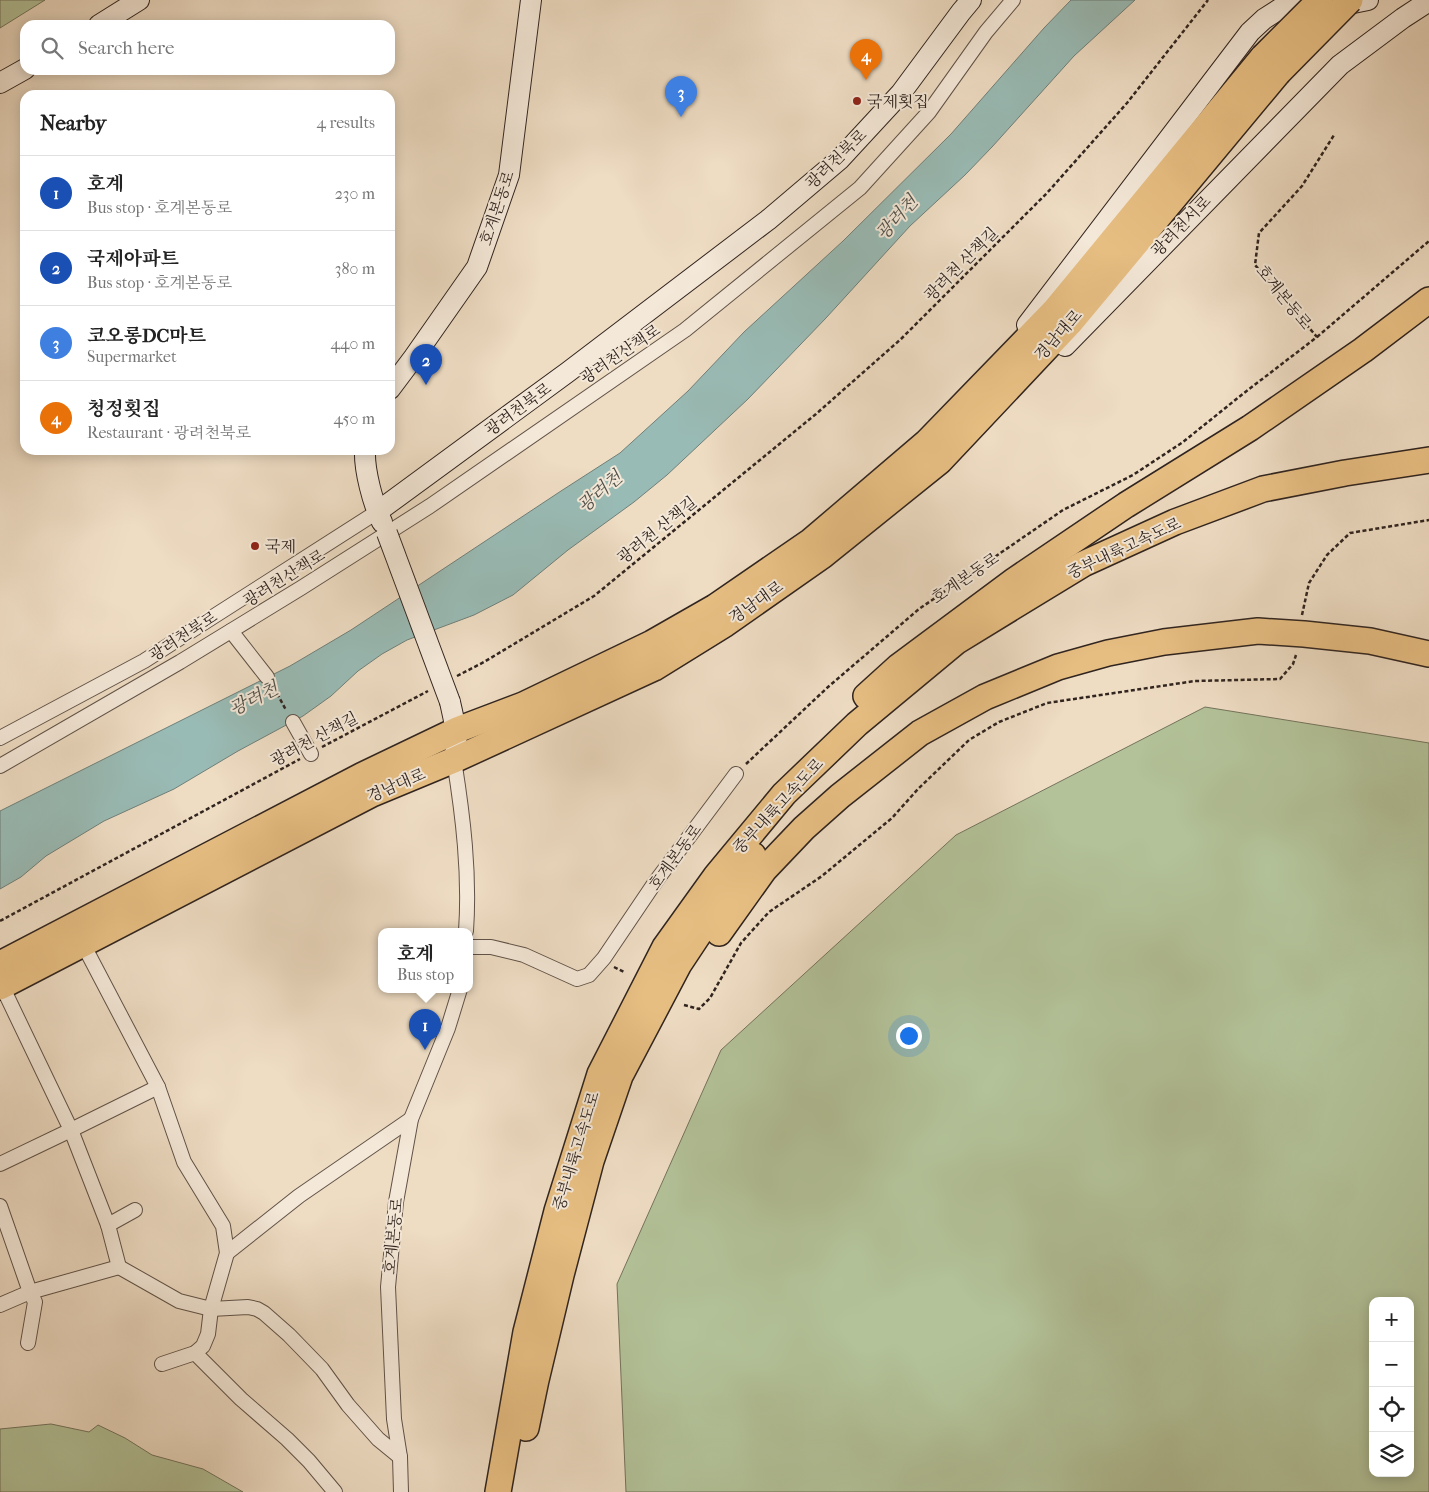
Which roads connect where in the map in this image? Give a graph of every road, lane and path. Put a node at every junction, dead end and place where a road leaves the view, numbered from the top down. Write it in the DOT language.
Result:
graph roads {
  1 [pos="139,0"];
  2 [pos="530,0"];
  3 [pos="971,0"];
  4 [pos="1014,0"];
  5 [pos="1208,0"];
  6 [pos="1320,0"];
  7 [pos="1350,0"];
  8 [pos="1368,0"];
  9 [pos="1429,1"];
  10 [pos="107,20"];
  11 [pos="1270,65"];
  12 [pos="20,72"];
  13 [pos="0,83"];
  14 [pos="1334,135"];
  15 [pos="1429,241"];
  16 [pos="1429,300"];
  17 [pos="1317,337"];
  18 [pos="395,382"];
  19 [pos="934,452"];
  20 [pos="365,455"];
  21 [pos="1429,460"];
  22 [pos="1429,469"];
  23 [pos="377,512"];
  24 [pos="1429,520"];
  25 [pos="387,533"];
  26 [pos="1301,618"];
  27 [pos="231,630"];
  28 [pos="1429,654"];
  29 [pos="1296,655"];
  30 [pos="267,677"];
  31 [pos="449,680"];
  32 [pos="432,689"];
  33 [pos="293,722"];
  34 [pos="457,730"];
  35 [pos="0,738"];
  36 [pos="311,754"];
  37 [pos="454,760"];
  38 [pos="0,766"];
  39 [pos="736,774"];
  40 [pos="716,876"];
  41 [pos="0,922"];
  42 [pos="466,928"];
  43 [pos="83,944"];
  44 [pos="473,947"];
  45 [pos="1,979"];
  46 [pos="459,993"];
  47 [pos="684,1005"];
  48 [pos="158,1086"];
  49 [pos="411,1119"];
  50 [pos="71,1130"];
  51 [pos="591,1161"];
  52 [pos="0,1164"];
  53 [pos="0,1206"];
  54 [pos="135,1210"];
  55 [pos="108,1225"];
  56 [pos="227,1253"];
  57 [pos="119,1267"];
  58 [pos="30,1292"];
  59 [pos="0,1305"];
  60 [pos="211,1308"];
  61 [pos="28,1343"];
  62 [pos="195,1353"];
  63 [pos="162,1364"];
  64 [pos="400,1457"];
  65 [pos="335,1492"];
  66 [pos="401,1492"];
  67 [pos="498,1492"];
  68 [pos="515,1492"];
  1 -- 10 [label="street"];
  2 -- 18 [label="street, 호계본동로"];
  3 -- 23 [label="street, 광려천북로"];
  4 -- 25 [label="street, 광려천산책로"];
  5 -- 31 [label="path, 광려천 산책길"];
  6 -- 11 [label="highway, 경남대로, bridge"];
  7 -- 11 [label="highway, 경남대로, bridge"];
  8 -- 19 [label="street"];
  9 -- 19 [label="street, 광려천서로"];
  11 -- 19 [label="highway, 경남대로"];
  12 -- 13 [label="street"];
  14 -- 17 [label="path, 호계본동로"];
  15 -- 17 [label="path"];
  16 -- 40 [label="highway"];
  17 -- 39 [label="path, 호계본동로"];
  19 -- 34 [label="highway, 경남대로"];
  19 -- 37 [label="highway, 경남대로"];
  20 -- 23 [label="street"];
  21 -- 40 [label="highway, 중부내륙고속도로"];
  22 -- 51 [label="highway, 중부내륙고속도로"];
  23 -- 25 [label="street"];
  23 -- 35 [label="street, 광려천북로"];
  24 -- 26 [label="path"];
  25 -- 27 [label="street, 광려천산책로"];
  25 -- 34 [label="street, bridge"];
  27 -- 30 [label="street"];
  27 -- 38 [label="street, 광려천산책로"];
  28 -- 51 [label="highway"];
  29 -- 47 [label="path"];
  30 -- 33 [label="path"];
  32 -- 36 [label="path, 광려천 산책길"];
  33 -- 36 [label="street"];
  34 -- 37 [label="street"];
  34 -- 45 [label="highway, 경남대로"];
  36 -- 41 [label="path, 광려천 산책길"];
  37 -- 42 [label="street"];
  37 -- 43 [label="highway, 경남대로"];
  39 -- 44 [label="street, 호계본동로"];
  40 -- 67 [label="highway, 중부내륙고속도로"];
  43 -- 45 [label="highway, 경남대로"];
  43 -- 48 [label="street"];
  45 -- 50 [label="street"];
  46 -- 49 [label="street, 호계본동로"];
  48 -- 50 [label="street"];
  48 -- 56 [label="street"];
  49 -- 56 [label="street"];
  49 -- 64 [label="street, 호계본동로"];
  50 -- 52 [label="street"];
  50 -- 55 [label="street"];
  51 -- 68 [label="highway, 중부내륙고속도로"];
  53 -- 58 [label="street"];
  54 -- 55 [label="street"];
  55 -- 57 [label="street"];
  56 -- 60 [label="street"];
  57 -- 58 [label="street"];
  57 -- 60 [label="street"];
  58 -- 59 [label="street"];
  58 -- 61 [label="street"];
  60 -- 62 [label="street"];
  60 -- 64 [label="street"];
  62 -- 63 [label="street"];
  62 -- 65 [label="street"];
  64 -- 66 [label="street, 호계본동로"];
}
